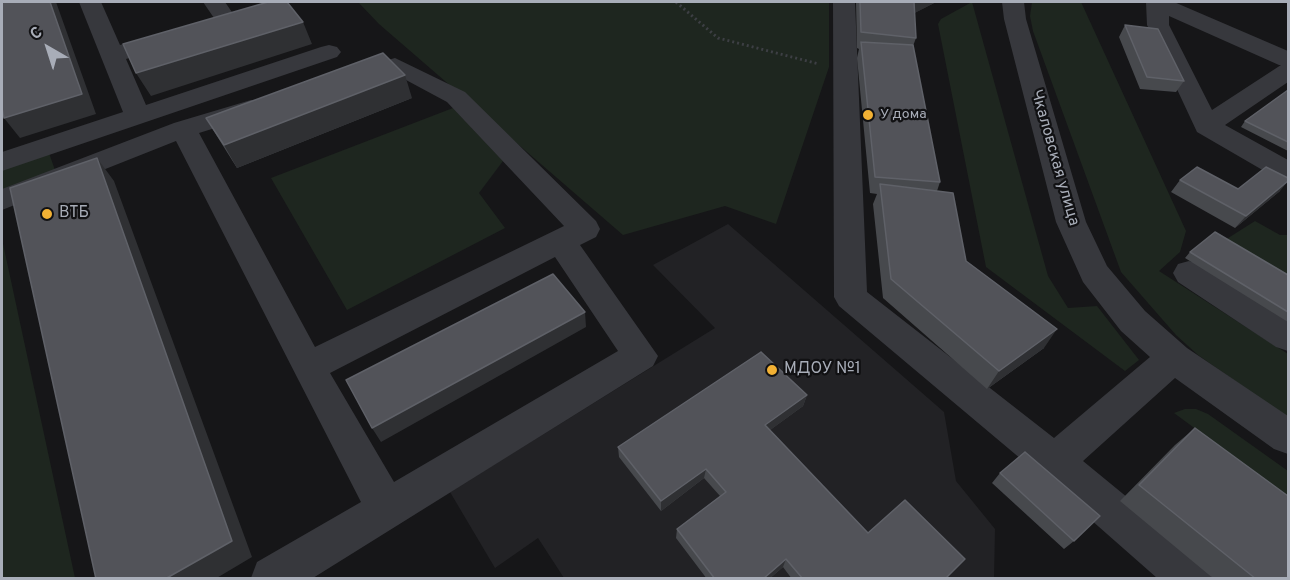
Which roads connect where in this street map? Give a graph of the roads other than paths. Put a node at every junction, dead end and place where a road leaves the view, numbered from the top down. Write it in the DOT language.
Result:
graph roads {
  1 [pos="90,2"];
  2 [pos="214,2"];
  3 [pos="844,2"];
  4 [pos="1013,2"];
  5 [pos="1157,2"];
  6 [pos="329,52"];
  7 [pos="112,55"];
  8 [pos="1288,60"];
  9 [pos="1288,71"];
  10 [pos="328,85"];
  11 [pos="272,102"];
  12 [pos="138,117"];
  13 [pos="1206,126"];
  14 [pos="183,129"];
  15 [pos="2,162"];
  16 [pos="1288,172"];
  17 [pos="2,200"];
  18 [pos="562,243"];
  19 [pos="1189,273"];
  20 [pos="1288,337"];
  21 [pos="1174,358"];
  22 [pos="308,367"];
  23 [pos="1288,437"];
  24 [pos="1054,462"];
  25 [pos="387,509"];
  26 [pos="273,579"];
  27 [pos="1190,579"];
  1 -- 7 [label="street"];
  2 -- 7 [label="street"];
  3 -- 24 [label="street"];
  4 -- 21 [label="street, Чкаловская улица"];
  5 -- 8 [label="street"];
  5 -- 13 [label="street"];
  6 -- 12 [label="street"];
  7 -- 12 [label="street"];
  9 -- 13 [label="street"];
  10 -- 18 [label="street"];
  11 -- 14 [label="street"];
  12 -- 15 [label="street"];
  13 -- 16 [label="street"];
  14 -- 17 [label="street"];
  14 -- 22 [label="street"];
  18 -- 22 [label="street"];
  18 -- 25 [label="street"];
  19 -- 20 [label="street"];
  21 -- 23 [label="street, Чкаловская улица"];
  21 -- 24 [label="street"];
  22 -- 25 [label="street"];
  24 -- 27 [label="street"];
  25 -- 26 [label="street"];
}
